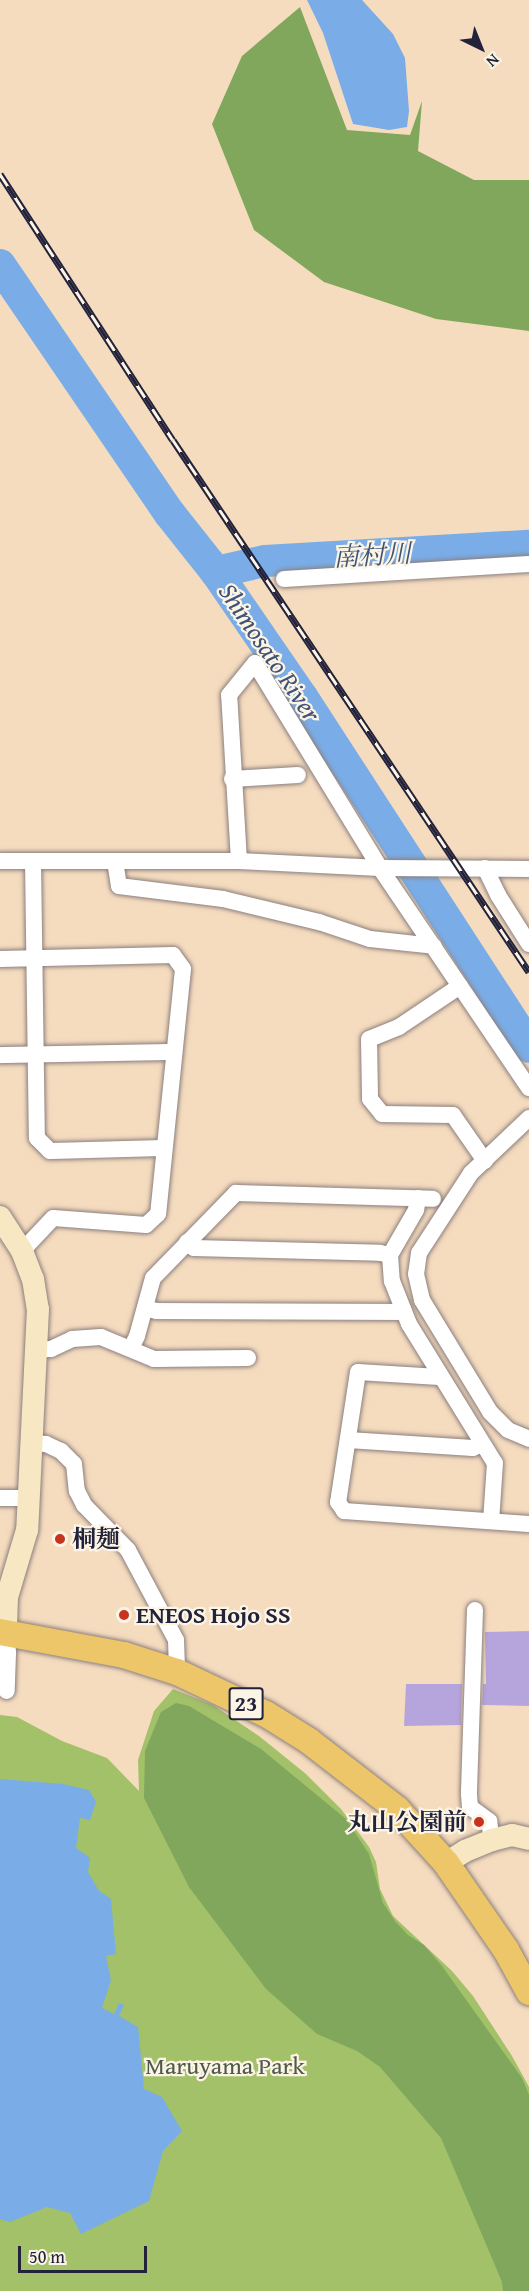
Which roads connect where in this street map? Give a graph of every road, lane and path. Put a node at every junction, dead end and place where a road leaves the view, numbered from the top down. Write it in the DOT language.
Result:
graph roads {
  1 [pos="529,564"];
  2 [pos="284,579"];
  3 [pos="298,775"];
  4 [pos="232,779"];
  5 [pos="0,861"];
  6 [pos="33,861"];
  7 [pos="115,861"];
  8 [pos="239,861"];
  9 [pos="385,868"];
  10 [pos="485,868"];
  11 [pos="529,869"];
  12 [pos="529,944"];
  13 [pos="434,946"];
  14 [pos="35,958"];
  15 [pos="0,959"];
  16 [pos="460,986"];
  17 [pos="174,1052"];
  18 [pos="36,1054"];
  19 [pos="0,1055"];
  20 [pos="529,1088"];
  21 [pos="529,1118"];
  22 [pos="164,1148"];
  23 [pos="484,1161"];
  24 [pos="0,1217"];
  25 [pos="188,1242"];
  26 [pos="22,1251"];
  27 [pos="390,1255"];
  28 [pos="145,1308"];
  29 [pos="404,1312"];
  30 [pos="131,1348"];
  31 [pos="35,1350"];
  32 [pos="248,1358"];
  33 [pos="439,1377"];
  34 [pos="529,1439"];
  35 [pos="348,1440"];
  36 [pos="31,1443"];
  37 [pos="482,1444"];
  38 [pos="29,1497"];
  39 [pos="0,1498"];
  40 [pos="491,1521"];
  41 [pos="529,1524"];
  42 [pos="475,1610"];
  43 [pos="3,1632"];
  44 [pos="177,1672"];
  45 [pos="7,1691"];
  46 [pos="529,1839"];
  47 [pos="492,1840"];
  48 [pos="446,1863"];
  49 [pos="529,1992"];
  1 -- 2 [label="street"];
  3 -- 4 [label="street"];
  4 -- 8 [label="street"];
  4 -- 9 [label="street"];
  5 -- 6 [label="street"];
  6 -- 7 [label="street"];
  6 -- 14 [label="street"];
  7 -- 8 [label="street"];
  7 -- 13 [label="street"];
  8 -- 9 [label="street"];
  9 -- 10 [label="street"];
  9 -- 13 [label="street"];
  10 -- 11 [label="street"];
  10 -- 12 [label="street"];
  13 -- 16 [label="street"];
  14 -- 15 [label="street"];
  14 -- 17 [label="street"];
  14 -- 18 [label="street"];
  16 -- 20 [label="street"];
  16 -- 23 [label="street"];
  17 -- 18 [label="street"];
  17 -- 22 [label="street"];
  18 -- 19 [label="street"];
  18 -- 22 [label="street"];
  21 -- 23 [label="street"];
  22 -- 26 [label="street"];
  23 -- 34 [label="street"];
  24 -- 26 [label="street"];
  25 -- 27 [label="street"];
  25 -- 27 [label="street"];
  25 -- 28 [label="street"];
  26 -- 31 [label="street"];
  27 -- 29 [label="street"];
  28 -- 29 [label="street"];
  28 -- 30 [label="street"];
  29 -- 33 [label="street"];
  30 -- 31 [label="street"];
  30 -- 32 [label="street"];
  31 -- 36 [label="street"];
  33 -- 35 [label="street"];
  33 -- 37 [label="street"];
  35 -- 37 [label="street"];
  35 -- 40 [label="street"];
  36 -- 38 [label="street"];
  36 -- 44 [label="street"];
  37 -- 40 [label="street"];
  38 -- 39 [label="street"];
  38 -- 43 [label="street"];
  40 -- 41 [label="street"];
  42 -- 47 [label="street"];
  43 -- 44 [label="main road, 23"];
  43 -- 45 [label="street"];
  44 -- 48 [label="main road, 23"];
  46 -- 47 [label="street"];
  47 -- 48 [label="street"];
  48 -- 49 [label="main road, 23"];
}
